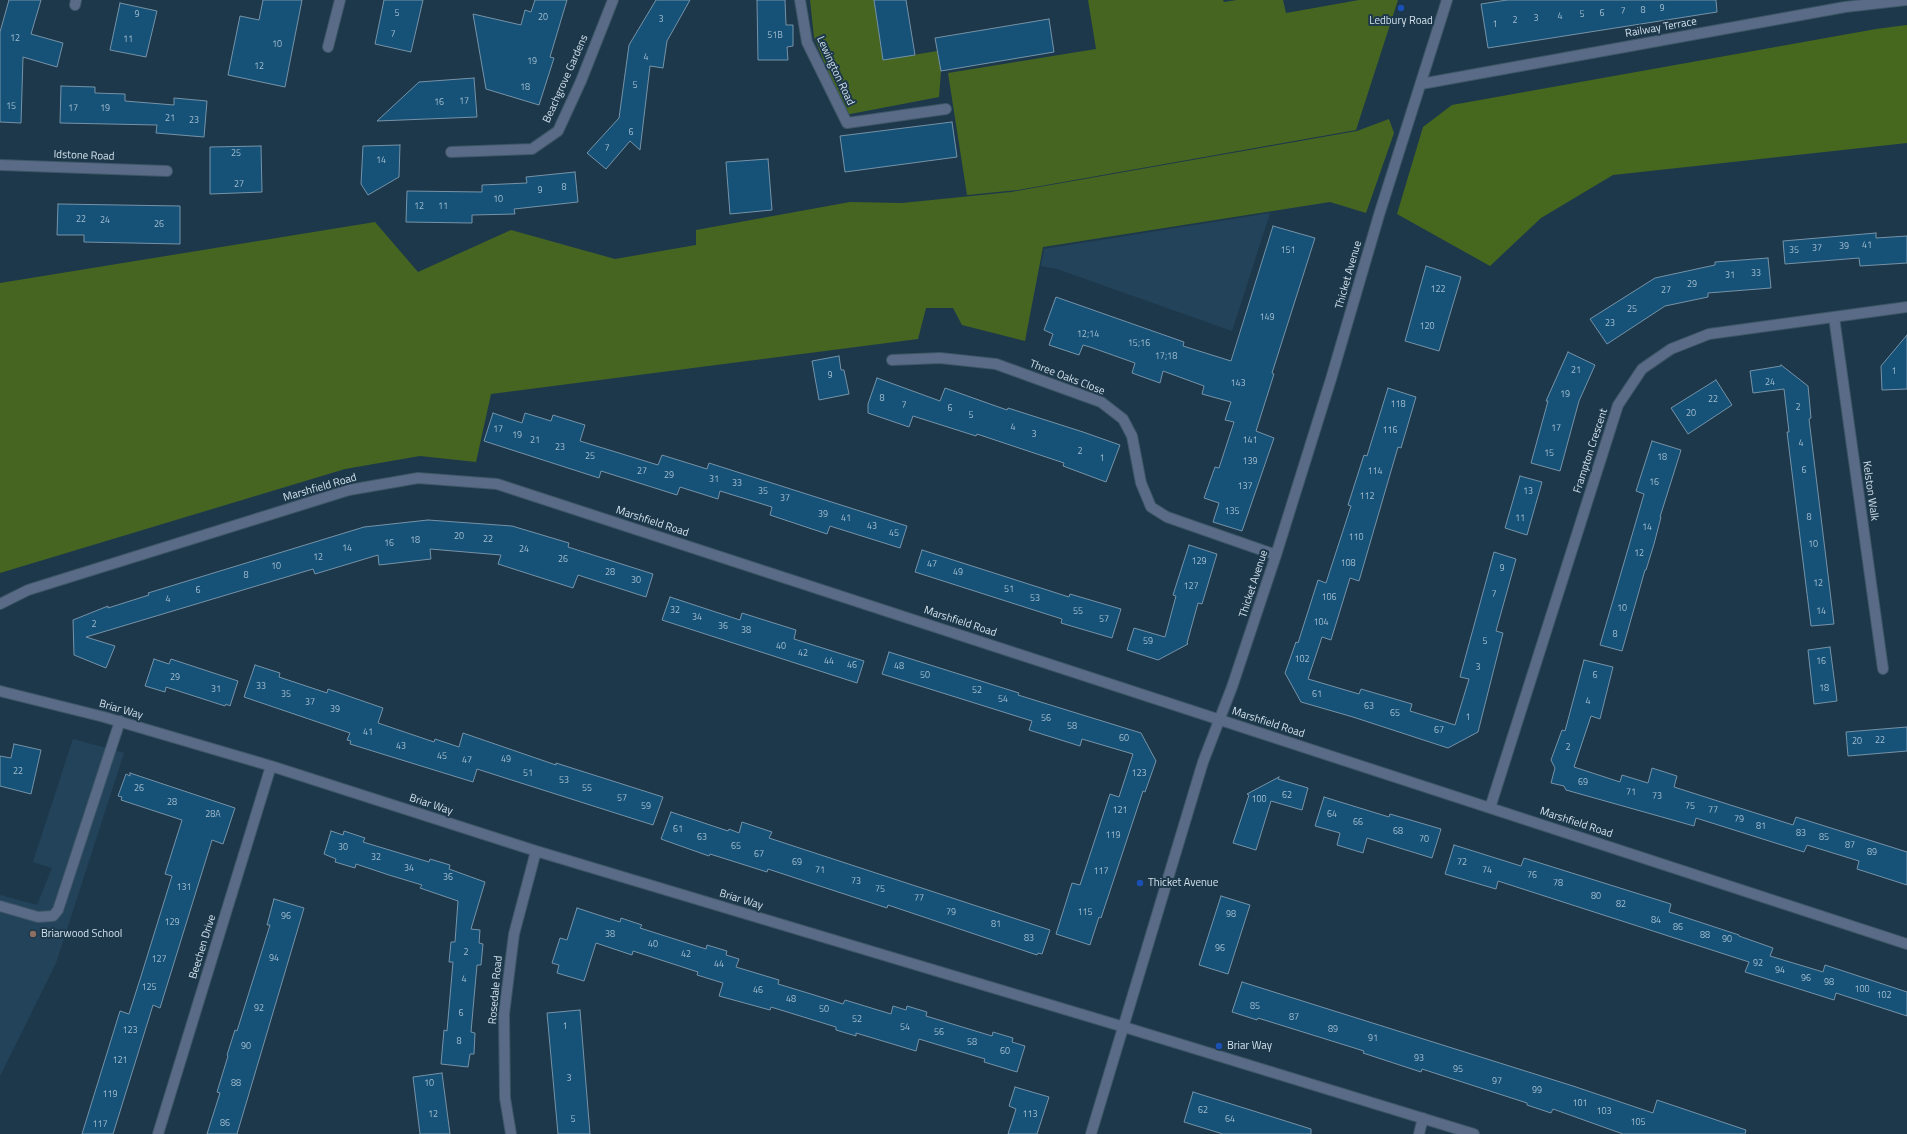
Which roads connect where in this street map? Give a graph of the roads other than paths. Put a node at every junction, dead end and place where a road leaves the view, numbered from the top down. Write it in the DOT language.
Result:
graph roads {
  1 [pos="340,0"];
  2 [pos="613,0"];
  3 [pos="800,0"];
  4 [pos="1447,0"];
  5 [pos="1907,0"];
  6 [pos="1845,3"];
  7 [pos="328,47"];
  8 [pos="1421,84"];
  9 [pos="946,109"];
  10 [pos="451,152"];
  11 [pos="0,165"];
  12 [pos="167,171"];
  13 [pos="1907,307"];
  14 [pos="1834,317"];
  15 [pos="892,360"];
  16 [pos="1276,555"];
  17 [pos="0,604"];
  18 [pos="1883,669"];
  19 [pos="0,691"];
  20 [pos="1218,719"];
  21 [pos="120,721"];
  22 [pos="271,766"];
  23 [pos="1490,808"];
  24 [pos="536,851"];
  25 [pos="0,906"];
  26 [pos="1907,944"];
  27 [pos="1124,1027"];
  28 [pos="1423,1118"];
  29 [pos="158,1134"];
  30 [pos="511,1134"];
  31 [pos="1091,1134"];
  32 [pos="1419,1134"];
  33 [pos="1474,1134"];
  1 -- 7 [label="street"];
  2 -- 10 [label="street, Beachgrove Gardens"];
  3 -- 9 [label="street, Lewington Road"];
  4 -- 8 [label="street, Thicket Avenue"];
  5 -- 6 [label="street, Railway Terrace"];
  6 -- 8 [label="street, Railway Terrace"];
  8 -- 16 [label="street, Thicket Avenue"];
  11 -- 12 [label="street, Idstone Road"];
  13 -- 14 [label="street, Frampton Crescent"];
  14 -- 18 [label="street, Kelston Walk"];
  14 -- 23 [label="street, Frampton Crescent"];
  15 -- 16 [label="street, Three Oaks Close"];
  16 -- 20 [label="street, Thicket Avenue"];
  17 -- 20 [label="street, Marshfield Road"];
  19 -- 21 [label="street, Briar Way"];
  20 -- 23 [label="street, Marshfield Road"];
  20 -- 27 [label="street, Thicket Avenue"];
  21 -- 22 [label="street, Briar Way"];
  21 -- 25 [label="street"];
  22 -- 24 [label="street, Briar Way"];
  22 -- 29 [label="street, Beechen Drive"];
  23 -- 26 [label="street, Marshfield Road"];
  24 -- 27 [label="street, Briar Way"];
  24 -- 30 [label="street, Rosedale Road"];
  27 -- 28 [label="street, Briar Way"];
  27 -- 31 [label="street, Thicket Avenue"];
  28 -- 32 [label="street"];
  28 -- 33 [label="street, Briar Way"];
}
